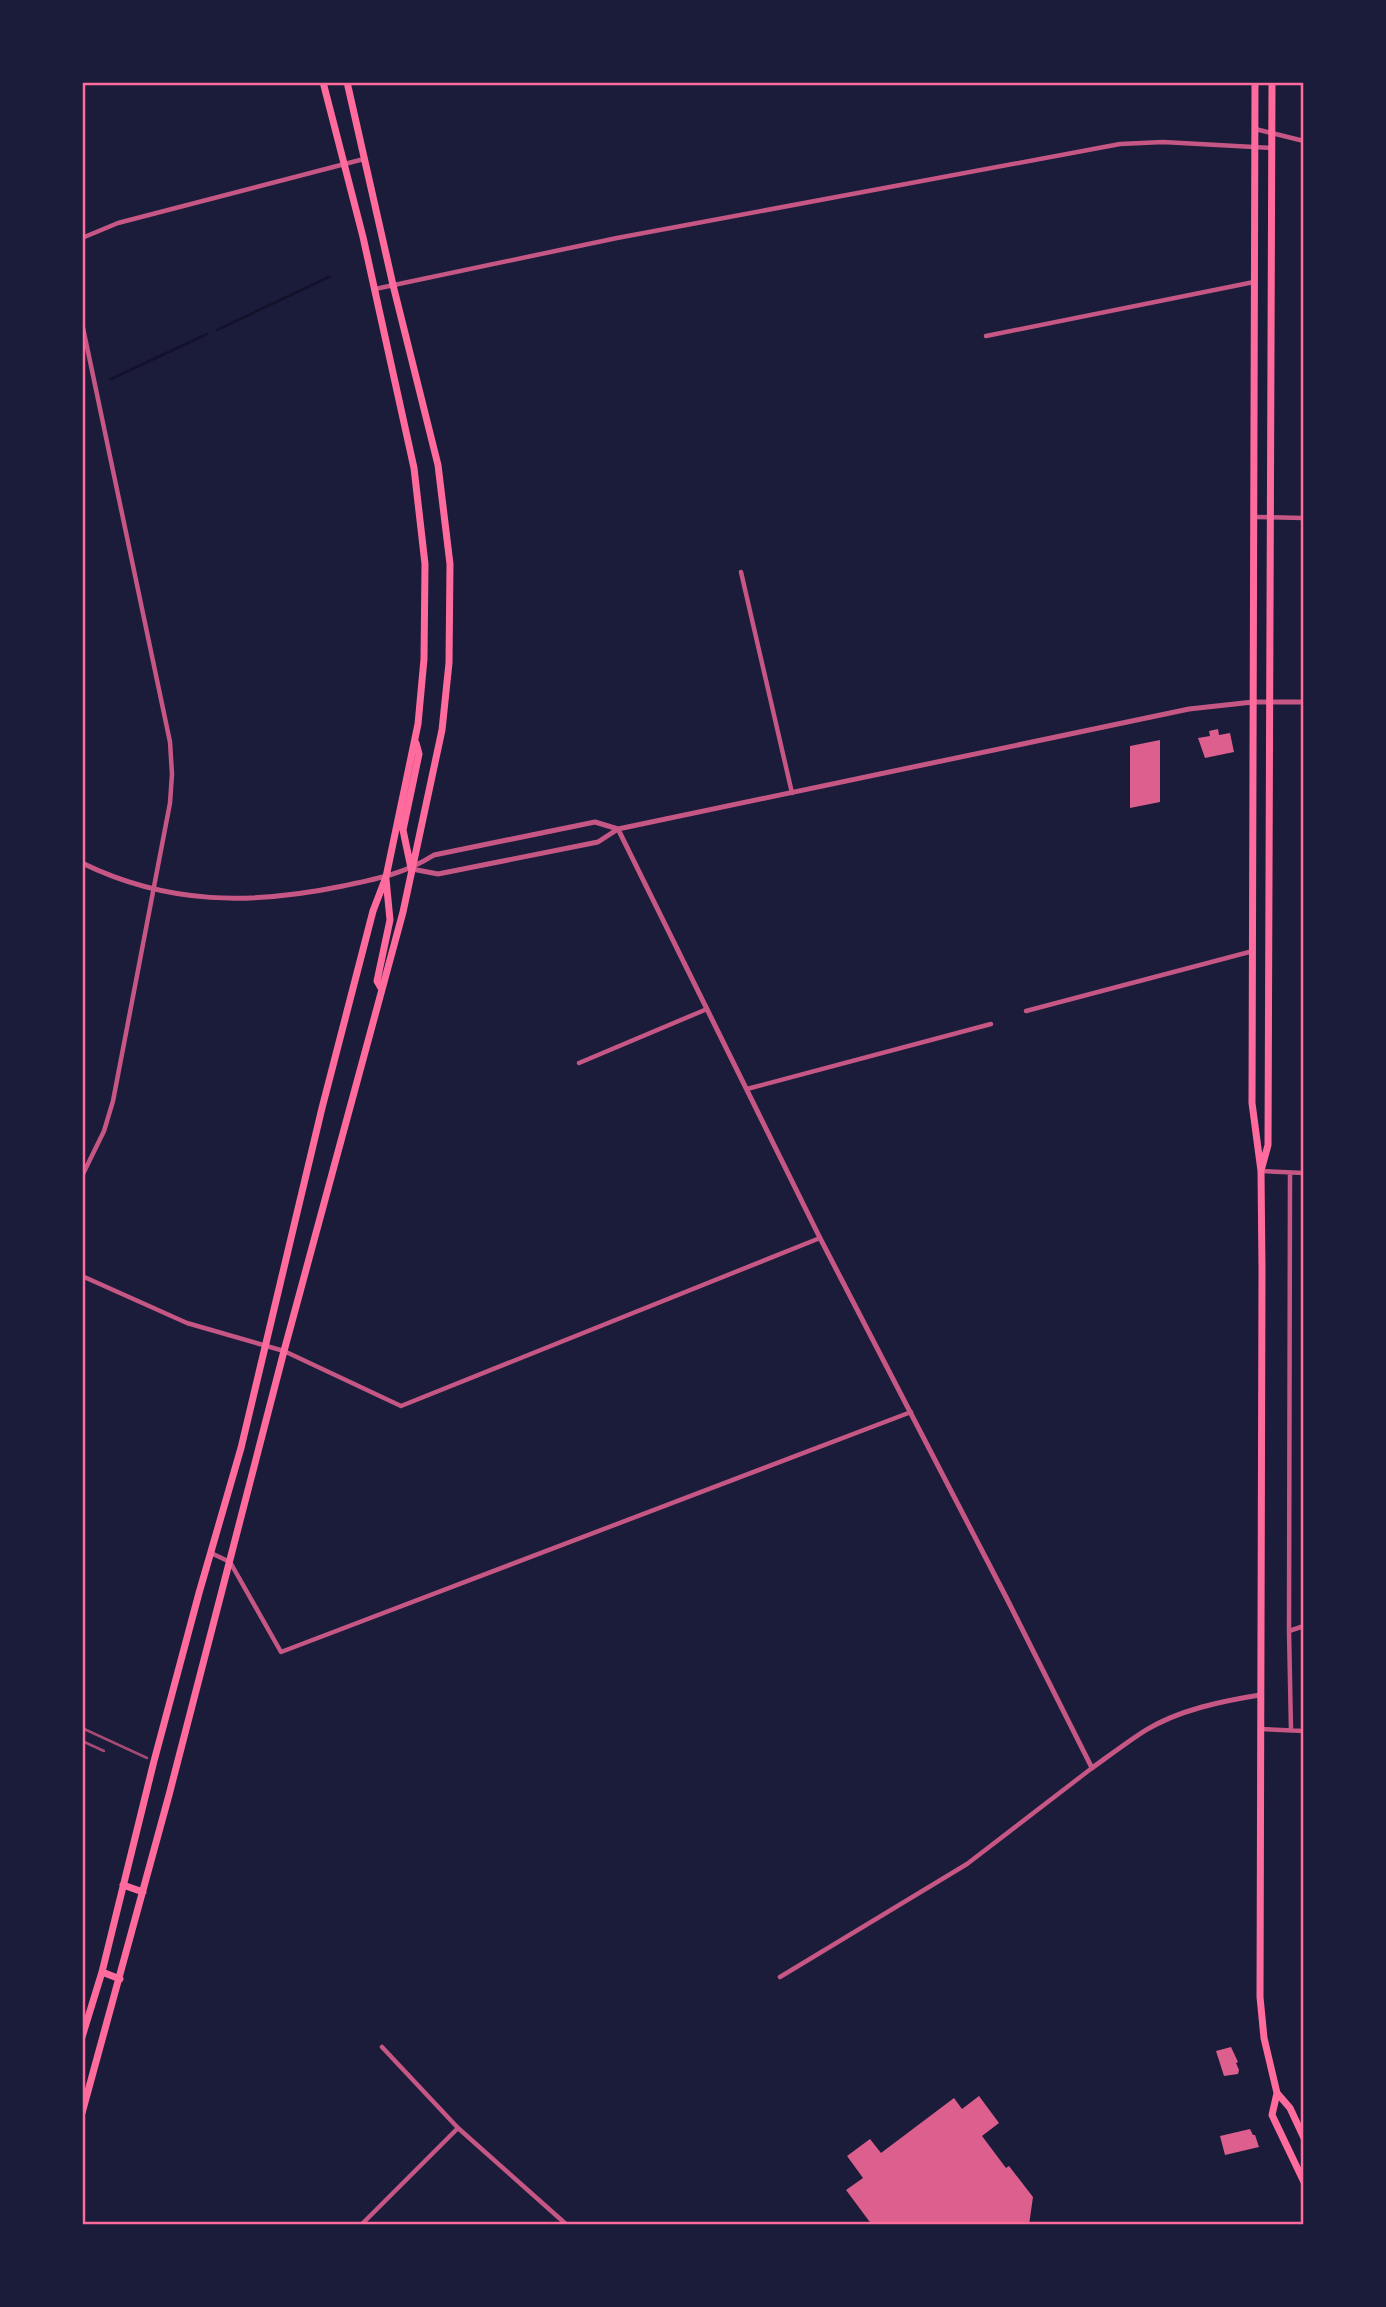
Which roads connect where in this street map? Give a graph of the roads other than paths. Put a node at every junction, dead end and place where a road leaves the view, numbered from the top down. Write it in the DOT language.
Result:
graph roads {
  1 [pos="323,82"];
  2 [pos="347,82"];
  3 [pos="1255,82"];
  4 [pos="1272,82"];
  5 [pos="1255,129"];
  6 [pos="1272,133"];
  7 [pos="1304,141"];
  8 [pos="1255,147"];
  9 [pos="1272,148"];
  10 [pos="364,159"];
  11 [pos="344,165"];
  12 [pos="82,238"];
  13 [pos="1255,282"];
  14 [pos="393,285"];
  15 [pos="375,289"];
  16 [pos="82,323"];
  17 [pos="986,336"];
  18 [pos="1254,517"];
  19 [pos="1271,517"];
  20 [pos="1304,518"];
  21 [pos="741,572"];
  22 [pos="1253,702"];
  23 [pos="1270,702"];
  24 [pos="1304,702"];
  25 [pos="415,739"];
  26 [pos="792,793"];
  27 [pos="618,829"];
  28 [pos="82,863"];
  29 [pos="412,869"];
  30 [pos="386,877"];
  31 [pos="154,890"];
  32 [pos="1253,951"];
  33 [pos="381,988"];
  34 [pos="706,1009"];
  35 [pos="1026,1011"];
  36 [pos="991,1024"];
  37 [pos="579,1063"];
  38 [pos="747,1089"];
  39 [pos="1261,1171"];
  40 [pos="1290,1173"];
  41 [pos="1304,1173"];
  42 [pos="82,1176"];
  43 [pos="820,1238"];
  44 [pos="82,1276"];
  45 [pos="266,1346"];
  46 [pos="284,1351"];
  47 [pos="911,1412"];
  48 [pos="211,1553"];
  49 [pos="230,1562"];
  50 [pos="1304,1626"];
  51 [pos="1289,1631"];
  52 [pos="1260,1695"];
  53 [pos="1260,1729"];
  54 [pos="1291,1730"];
  55 [pos="1304,1731"];
  56 [pos="1092,1768"];
  57 [pos="123,1885"];
  58 [pos="143,1892"];
  59 [pos="102,1972"];
  60 [pos="780,1977"];
  61 [pos="120,1979"];
  62 [pos="82,2037"];
  63 [pos="382,2047"];
  64 [pos="1277,2093"];
  65 [pos="82,2113"];
  66 [pos="458,2129"];
  67 [pos="1304,2138"];
  68 [pos="1304,2182"];
  69 [pos="361,2225"];
  70 [pos="567,2225"];
  1 -- 11 [label="main road"];
  2 -- 10 [label="main road"];
  3 -- 5 [label="main road"];
  4 -- 6 [label="main road"];
  5 -- 6 [label="street"];
  5 -- 8 [label="main road"];
  6 -- 7 [label="street"];
  6 -- 9 [label="main road"];
  8 -- 9 [label="street"];
  8 -- 13 [label="main road"];
  8 -- 14 [label="street"];
  9 -- 19 [label="main road"];
  10 -- 11 [label="street"];
  10 -- 14 [label="main road"];
  11 -- 12 [label="street"];
  11 -- 15 [label="main road"];
  13 -- 17 [label="street"];
  13 -- 18 [label="main road"];
  14 -- 15 [label="street"];
  14 -- 29 [label="main road"];
  15 -- 25 [label="main road"];
  16 -- 31 [label="street"];
  18 -- 19 [label="street"];
  18 -- 22 [label="main road"];
  19 -- 20 [label="street"];
  19 -- 23 [label="main road"];
  21 -- 26 [label="street"];
  22 -- 23 [label="street"];
  22 -- 26 [label="street"];
  22 -- 32 [label="main road"];
  23 -- 24 [label="street"];
  23 -- 39 [label="main road"];
  25 -- 29 [label="main road"];
  25 -- 30 [label="main road"];
  26 -- 27 [label="street"];
  27 -- 29 [label="street"];
  27 -- 29 [label="street"];
  27 -- 34 [label="street"];
  28 -- 31 [label="street"];
  29 -- 30 [label="street"];
  29 -- 33 [label="main road"];
  30 -- 31 [label="street"];
  30 -- 33 [label="main road"];
  30 -- 45 [label="main road"];
  31 -- 42 [label="street"];
  32 -- 35 [label="street"];
  32 -- 39 [label="main road"];
  33 -- 46 [label="main road"];
  34 -- 37 [label="street"];
  34 -- 38 [label="street"];
  36 -- 38 [label="street"];
  38 -- 43 [label="street"];
  39 -- 40 [label="street"];
  39 -- 52 [label="main road"];
  40 -- 41 [label="street"];
  40 -- 51 [label="street"];
  43 -- 46 [label="street"];
  43 -- 47 [label="street"];
  44 -- 45 [label="street"];
  45 -- 46 [label="street"];
  45 -- 48 [label="main road"];
  46 -- 49 [label="main road"];
  47 -- 49 [label="street"];
  47 -- 56 [label="street"];
  48 -- 49 [label="street"];
  48 -- 57 [label="main road"];
  49 -- 58 [label="main road"];
  50 -- 51 [label="street"];
  51 -- 54 [label="street"];
  52 -- 53 [label="main road"];
  52 -- 56 [label="street"];
  53 -- 54 [label="street"];
  53 -- 64 [label="main road"];
  54 -- 55 [label="street"];
  56 -- 60 [label="street"];
  57 -- 58 [label="main road"];
  57 -- 59 [label="main road"];
  58 -- 61 [label="main road"];
  59 -- 61 [label="main road"];
  59 -- 62 [label="main road"];
  61 -- 65 [label="main road"];
  63 -- 66 [label="street"];
  64 -- 67 [label="main road"];
  64 -- 68 [label="main road"];
  66 -- 69 [label="street"];
  66 -- 70 [label="street"];
}
